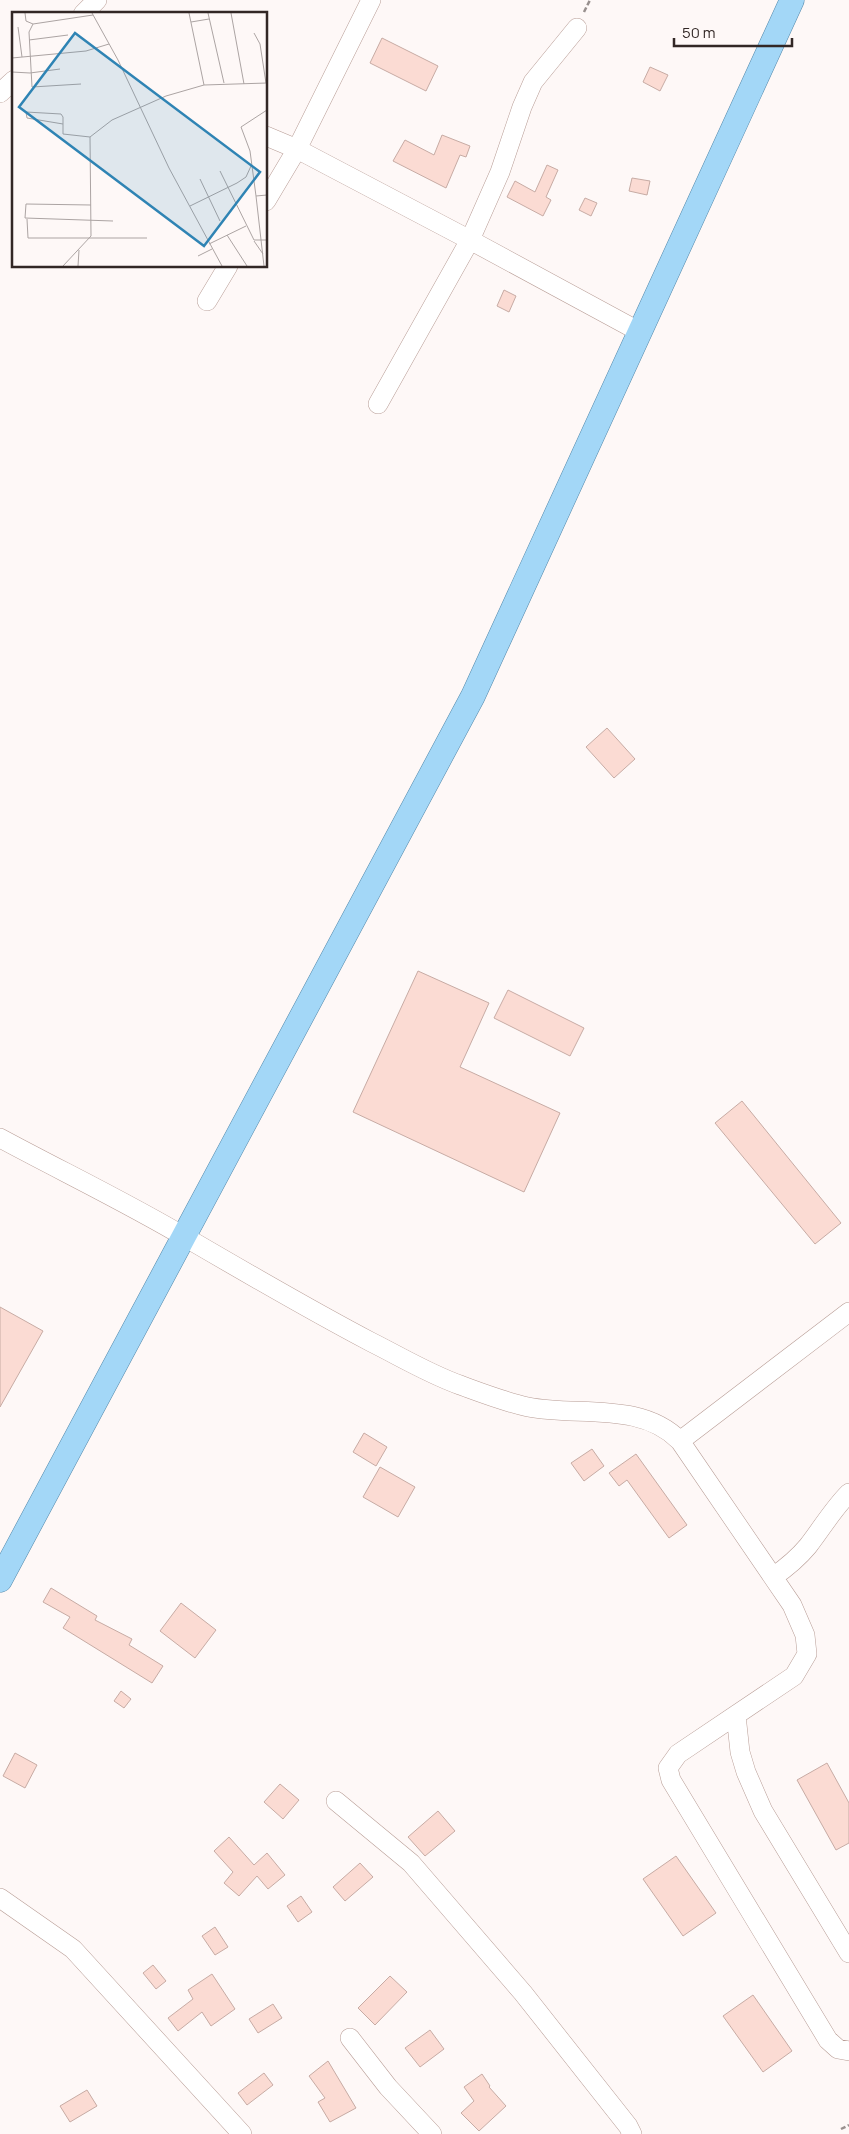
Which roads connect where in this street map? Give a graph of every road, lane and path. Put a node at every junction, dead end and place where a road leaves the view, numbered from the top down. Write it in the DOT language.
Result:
graph roads {
  1 [pos="97,0"];
  2 [pos="371,0"];
  3 [pos="792,0"];
  4 [pos="85,12"];
  5 [pos="577,28"];
  6 [pos="12,82"];
  7 [pos="0,93"];
  8 [pos="268,137"];
  9 [pos="297,149"];
  10 [pos="268,198"];
  11 [pos="470,240"];
  12 [pos="227,268"];
  13 [pos="207,301"];
  14 [pos="640,332"];
  15 [pos="378,404"];
  16 [pos="0,1138"];
  17 [pos="184,1236"];
  18 [pos="849,1312"];
  19 [pos="680,1441"];
  20 [pos="849,1493"];
  21 [pos="773,1577"];
  22 [pos="0,1580"];
  23 [pos="736,1715"];
  24 [pos="336,1801"];
  25 [pos="0,1898"];
  26 [pos="849,1952"];
  27 [pos="350,2038"];
  28 [pos="849,2051"];
  29 [pos="849,2124"];
  30 [pos="841,2129"];
  31 [pos="242,2134"];
  32 [pos="432,2134"];
  33 [pos="632,2134"];
  1 -- 4 [label="street"];
  2 -- 9 [label="street"];
  3 -- 14 [label="main road"];
  5 -- 11 [label="street"];
  6 -- 7 [label="street"];
  8 -- 9 [label="street"];
  9 -- 10 [label="street"];
  9 -- 11 [label="street"];
  11 -- 14 [label="street"];
  11 -- 15 [label="street"];
  12 -- 13 [label="street"];
  14 -- 17 [label="main road"];
  16 -- 17 [label="street"];
  17 -- 19 [label="street"];
  17 -- 22 [label="main road"];
  18 -- 19 [label="street"];
  19 -- 21 [label="street"];
  20 -- 21 [label="street"];
  21 -- 23 [label="street"];
  23 -- 26 [label="street"];
  23 -- 28 [label="street"];
  24 -- 33 [label="street"];
  25 -- 31 [label="street"];
  27 -- 32 [label="street"];
  29 -- 30 [label="path"];
}
